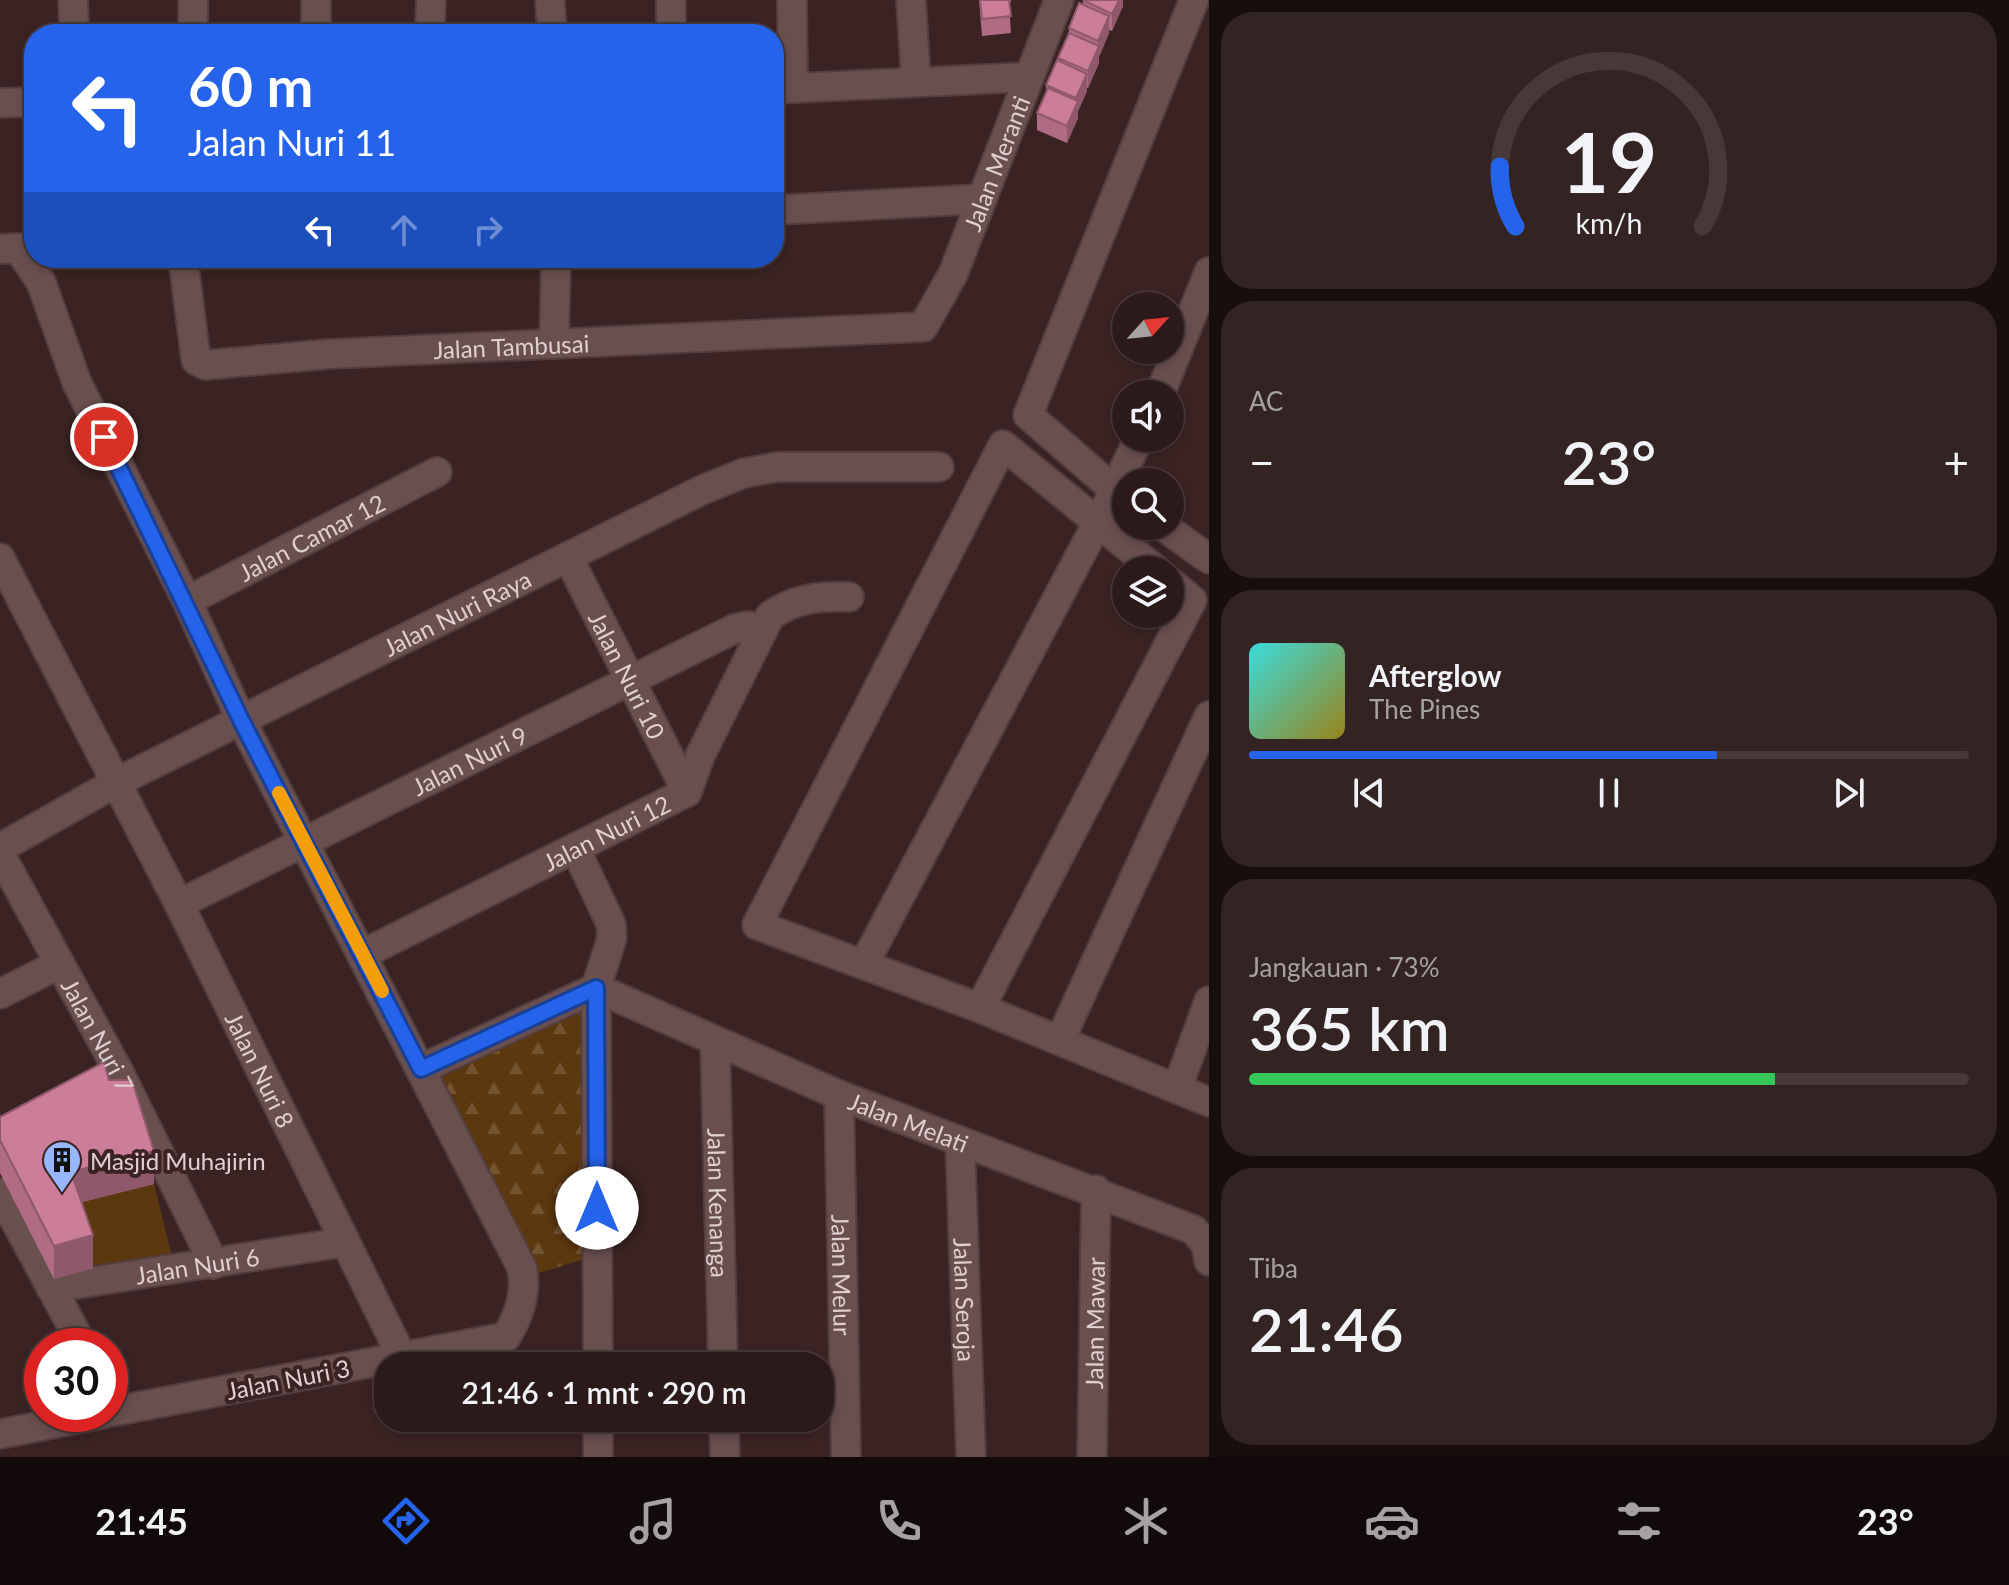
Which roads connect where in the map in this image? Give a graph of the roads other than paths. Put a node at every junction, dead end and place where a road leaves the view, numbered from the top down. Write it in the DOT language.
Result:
graph roads {
  1 [pos="73,0"];
  2 [pos="193,0"];
  3 [pos="316,0"];
  4 [pos="431,0"];
  5 [pos="550,0"];
  6 [pos="671,0"];
  7 [pos="792,0"];
  8 [pos="911,0"];
  9 [pos="1035,0"];
  10 [pos="1059,0"];
  11 [pos="1194,0"];
  12 [pos="74,24"];
  13 [pos="193,24"];
  14 [pos="316,24"];
  15 [pos="430,24"];
  16 [pos="551,24"];
  17 [pos="671,24"];
  18 [pos="1033,64"];
  19 [pos="916,80"];
  20 [pos="784,88"];
  21 [pos="24,102"];
  22 [pos="0,103"];
  23 [pos="981,199"];
  24 [pos="784,209"];
  25 [pos="9,248"];
  26 [pos="24,264"];
  27 [pos="28,268"];
  28 [pos="184,268"];
  29 [pos="556,268"];
  30 [pos="1209,272"];
  31 [pos="928,324"];
  32 [pos="554,344"];
  33 [pos="1166,380"];
  34 [pos="1133,452"];
  35 [pos="939,467"];
  36 [pos="437,472"];
  37 [pos="1110,505"];
  38 [pos="1183,540"];
  39 [pos="1146,556"];
  40 [pos="568,557"];
  41 [pos="0,558"];
  42 [pos="1209,559"];
  43 [pos="1184,593"];
  44 [pos="849,597"];
  45 [pos="187,601"];
  46 [pos="1184,615"];
  47 [pos="1177,628"];
  48 [pos="762,629"];
  49 [pos="630,679"];
  50 [pos="1209,716"];
  51 [pos="242,722"];
  52 [pos="115,783"];
  53 [pos="687,792"];
  54 [pos="303,841"];
  55 [pos="575,848"];
  56 [pos="0,851"];
  57 [pos="179,904"];
  58 [pos="363,954"];
  59 [pos="59,964"];
  60 [pos="864,964"];
  61 [pos="596,988"];
  62 [pos="0,994"];
  63 [pos="1209,1001"];
  64 [pos="980,1008"];
  65 [pos="1060,1040"];
  66 [pos="715,1041"];
  67 [pos="421,1069"];
  68 [pos="119,1072"];
  69 [pos="92,1086"];
  70 [pos="1177,1089"];
  71 [pos="839,1095"];
  72 [pos="1209,1102"];
  73 [pos="960,1142"];
  74 [pos="1096,1190"];
  75 [pos="0,1193"];
  76 [pos="345,1242"];
  77 [pos="1209,1261"];
  78 [pos="214,1264"];
  79 [pos="51,1288"];
  80 [pos="73,1328"];
  81 [pos="400,1352"];
  82 [pos="428,1352"];
  83 [pos="598,1352"];
  84 [pos="723,1352"];
  85 [pos="374,1362"];
  86 [pos="128,1405"];
  87 [pos="24,1428"];
  88 [pos="598,1432"];
  89 [pos="724,1432"];
  90 [pos="0,1434"];
  91 [pos="598,1457"];
  92 [pos="725,1457"];
  93 [pos="846,1457"];
  94 [pos="971,1457"];
  95 [pos="1092,1457"];
  1 -- 12 [label="street"];
  2 -- 13 [label="street"];
  3 -- 14 [label="street"];
  4 -- 15 [label="street"];
  5 -- 16 [label="street"];
  6 -- 17 [label="street"];
  7 -- 20 [label="street"];
  8 -- 19 [label="street"];
  9 -- 18 [label="street"];
  10 -- 18 [label="street, Jalan Meranti"];
  11 -- 37 [label="street"];
  18 -- 19 [label="street"];
  18 -- 23 [label="street, Jalan Meranti"];
  19 -- 20 [label="street"];
  21 -- 22 [label="street"];
  23 -- 24 [label="street"];
  23 -- 31 [label="street, Jalan Meranti"];
  25 -- 26 [label="street"];
  27 -- 45 [label="street"];
  28 -- 32 [label="street, Jalan Tambusai"];
  29 -- 32 [label="street"];
  30 -- 33 [label="street"];
  31 -- 32 [label="street, Jalan Tambusai"];
  34 -- 37 [label="street"];
  35 -- 40 [label="street, Jalan Nuri Raya"];
  36 -- 45 [label="street, Jalan Camar 12"];
  37 -- 39 [label="street"];
  37 -- 60 [label="street"];
  37 -- 60 [label="street"];
  38 -- 42 [label="street"];
  40 -- 49 [label="street, Jalan Nuri 10"];
  40 -- 51 [label="street, Jalan Nuri Raya"];
  41 -- 52 [label="street, Jalan Nuri 8"];
  43 -- 46 [label="street"];
  44 -- 48 [label="street, Jalan Nuri 12"];
  45 -- 51 [label="street"];
  47 -- 64 [label="street"];
  48 -- 49 [label="street, Jalan Nuri 9"];
  48 -- 53 [label="street, Jalan Nuri 12"];
  49 -- 53 [label="street, Jalan Nuri 10"];
  49 -- 54 [label="street, Jalan Nuri 9"];
  50 -- 65 [label="street"];
  51 -- 52 [label="street, Jalan Nuri Raya"];
  51 -- 54 [label="street"];
  52 -- 56 [label="street, Jalan Nuri Raya"];
  52 -- 57 [label="street, Jalan Nuri 8"];
  53 -- 55 [label="street, Jalan Nuri 12"];
  54 -- 57 [label="street, Jalan Nuri 9"];
  54 -- 58 [label="street"];
  55 -- 58 [label="street, Jalan Nuri 12"];
  55 -- 61 [label="street"];
  56 -- 59 [label="street, Jalan Nuri 7"];
  57 -- 76 [label="street, Jalan Nuri 8"];
  58 -- 67 [label="street"];
  59 -- 62 [label="street"];
  59 -- 68 [label="street, Jalan Nuri 7"];
  60 -- 64 [label="street"];
  61 -- 66 [label="street, Jalan Melati"];
  61 -- 67 [label="street"];
  61 -- 83 [label="street"];
  63 -- 70 [label="street"];
  64 -- 65 [label="street"];
  65 -- 70 [label="street"];
  66 -- 71 [label="street, Jalan Melati"];
  66 -- 84 [label="street, Jalan Kenanga"];
  67 -- 82 [label="street, Jalan Nuri 3"];
  68 -- 69 [label="street"];
  68 -- 78 [label="street, Jalan Nuri 7"];
  70 -- 72 [label="street"];
  71 -- 73 [label="street, Jalan Melati"];
  71 -- 93 [label="street, Jalan Melur"];
  73 -- 74 [label="street, Jalan Melati"];
  73 -- 94 [label="street, Jalan Seroja"];
  74 -- 77 [label="street, Jalan Melati"];
  74 -- 95 [label="street, Jalan Mawar"];
  75 -- 79 [label="street"];
  76 -- 78 [label="street, Jalan Nuri 6"];
  76 -- 81 [label="street, Jalan Nuri 8"];
  78 -- 79 [label="street, Jalan Nuri 6"];
  79 -- 80 [label="street"];
  85 -- 86 [label="street, Jalan Nuri 3"];
  87 -- 90 [label="street, Jalan Nuri 3"];
  88 -- 91 [label="street"];
  89 -- 92 [label="street"];
}
